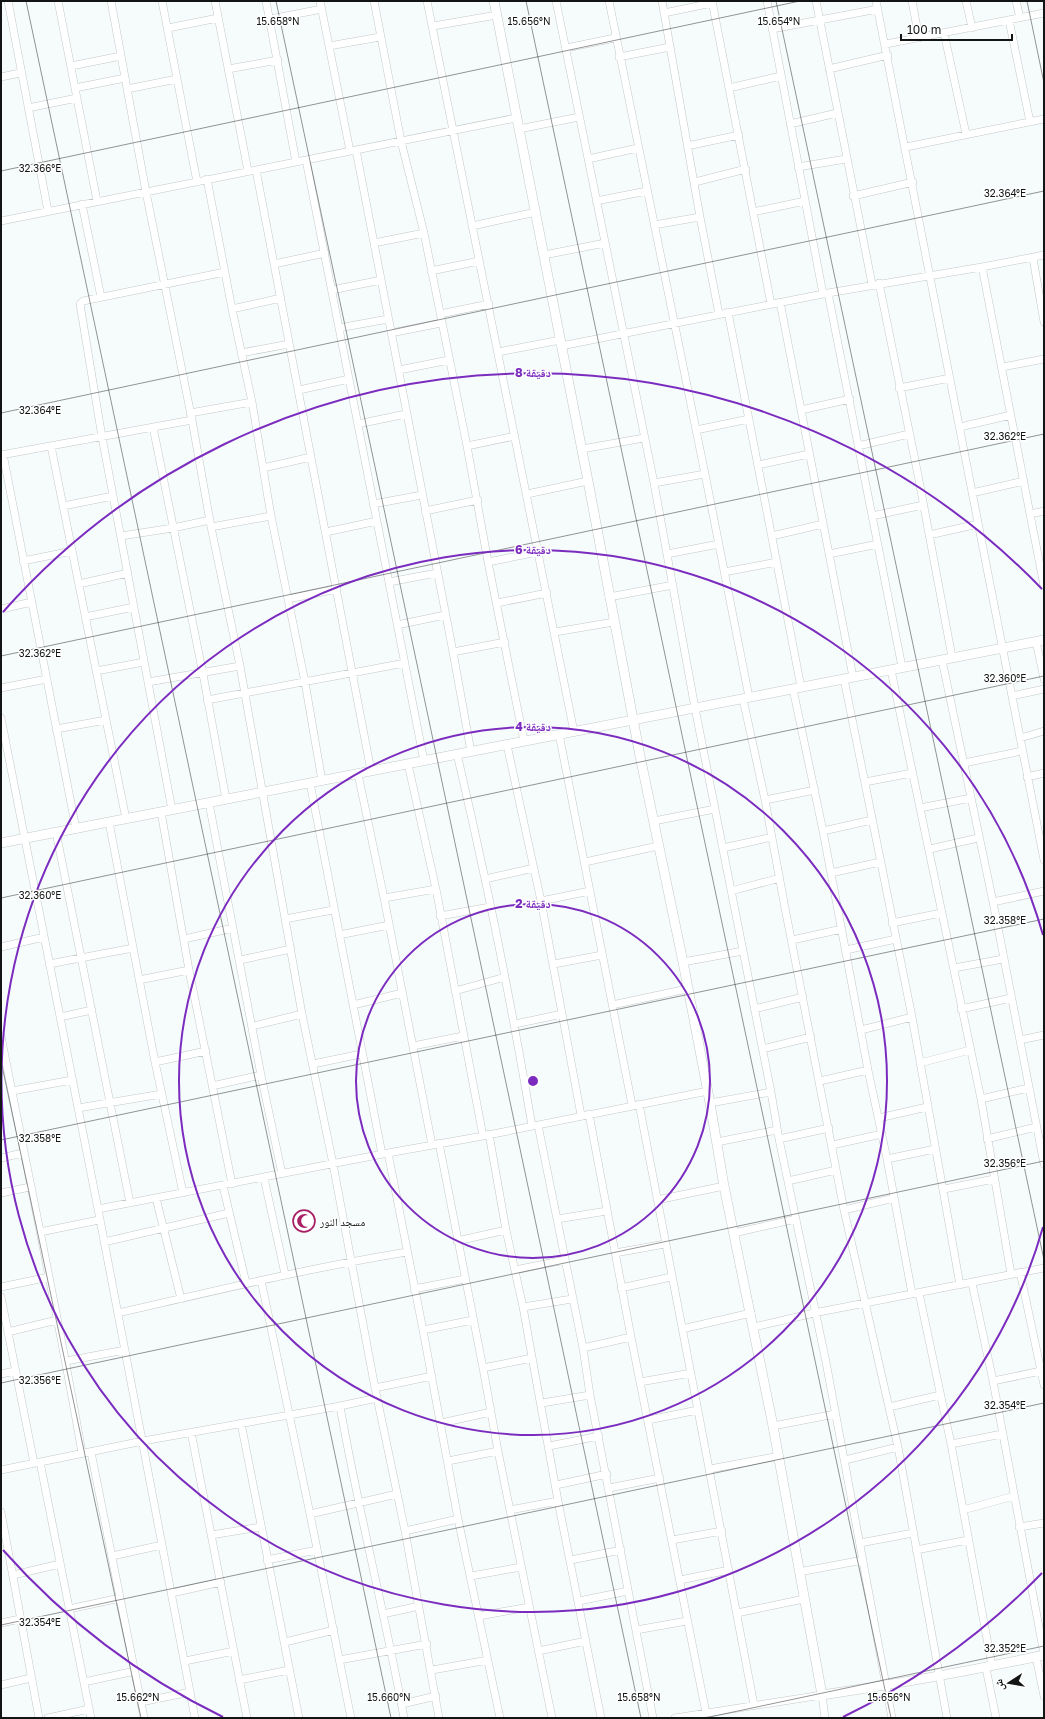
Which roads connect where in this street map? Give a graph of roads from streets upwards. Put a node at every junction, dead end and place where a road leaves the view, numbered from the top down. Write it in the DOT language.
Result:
graph roads {
  1 [pos="8,1"];
  2 [pos="58,1"];
  3 [pos="111,1"];
  4 [pos="162,1"];
  5 [pos="215,1"];
  6 [pos="266,1"];
  7 [pos="320,1"];
  8 [pos="374,1"];
  9 [pos="427,1"];
  10 [pos="494,1"];
  11 [pos="556,1"];
  12 [pos="609,1"];
  13 [pos="662,1"];
  14 [pos="767,1"];
  15 [pos="816,1"];
  16 [pos="876,1"];
  17 [pos="912,1"];
  18 [pos="966,1"];
  19 [pos="1016,1"];
  20 [pos="712,2"];
  21 [pos="322,9"];
  22 [pos="878,9"];
  23 [pos="664,13"];
  24 [pos="1044,13"];
  25 [pos="496,15"];
  26 [pos="218,18"];
  27 [pos="1020,18"];
  28 [pos="270,19"];
  29 [pos="819,20"];
  30 [pos="1009,20"];
  31 [pos="433,26"];
  32 [pos="168,28"];
  33 [pos="772,28"];
  34 [pos="972,28"];
  35 [pos="944,33"];
  36 [pos="380,37"];
  37 [pos="615,38"];
  38 [pos="919,38"];
  39 [pos="886,44"];
  40 [pos="329,46"];
  41 [pos="670,47"];
  42 [pos="566,48"];
  43 [pos="888,55"];
  44 [pos="121,56"];
  45 [pos="619,56"];
  46 [pos="278,60"];
  47 [pos="71,66"];
  48 [pos="228,68"];
  49 [pos="829,69"];
  50 [pos="20,73"];
  51 [pos="781,76"];
  52 [pos="1,77"];
  53 [pos="125,78"];
  54 [pos="177,79"];
  55 [pos="75,88"];
  56 [pos="127,88"];
  57 [pos="729,88"];
  58 [pos="77,98"];
  59 [pos="28,108"];
  60 [pos="837,113"];
  61 [pos="579,117"];
  62 [pos="516,118"];
  63 [pos="1044,119"];
  64 [pos="1030,122"];
  65 [pos="790,124"];
  66 [pos="519,129"];
  67 [pos="453,130"];
  68 [pos="966,134"];
  69 [pos="739,135"];
  70 [pos="401,141"];
  71 [pos="687,146"];
  72 [pos="906,147"];
  73 [pos="638,148"];
  74 [pos="353,150"];
  75 [pos="588,159"];
  76 [pos="846,159"];
  77 [pos="306,160"];
  78 [pos="296,162"];
  79 [pos="798,167"];
  80 [pos="746,169"];
  81 [pos="256,170"];
  82 [pos="248,171"];
  83 [pos="207,180"];
  84 [pos="197,182"];
  85 [pos="695,182"];
  86 [pos="913,182"];
  87 [pos="646,191"];
  88 [pos="146,192"];
  89 [pos="853,196"];
  90 [pos="97,201"];
  91 [pos="805,201"];
  92 [pos="596,202"];
  93 [pos="82,204"];
  94 [pos="48,211"];
  95 [pos="536,212"];
  96 [pos="753,212"];
  97 [pos="700,217"];
  98 [pos="1,221"];
  99 [pos="654,225"];
  100 [pos="472,226"];
  101 [pos="424,233"];
  102 [pos="374,243"];
  103 [pos="605,243"];
  104 [pos="325,254"];
  105 [pos="544,255"];
  106 [pos="1044,255"];
  107 [pos="1032,258"];
  108 [pos="479,261"];
  109 [pos="274,264"];
  110 [pos="982,267"];
  111 [pos="432,270"];
  112 [pos="225,272"];
  113 [pos="931,276"];
  114 [pos="381,280"];
  115 [pos="875,284"];
  116 [pos="165,285"];
  117 [pos="332,290"];
  118 [pos="826,293"];
  119 [pos="101,297"];
  120 [pos="281,298"];
  121 [pos="780,302"];
  122 [pos="489,304"];
  123 [pos="771,304"];
  124 [pos="232,309"];
  125 [pos="728,312"];
  126 [pos="440,314"];
  127 [pos="720,314"];
  128 [pos="388,319"];
  129 [pos="1044,322"];
  130 [pos="441,323"];
  131 [pos="675,323"];
  132 [pos="339,328"];
  133 [pos="391,333"];
  134 [pos="623,334"];
  135 [pos="560,343"];
  136 [pos="289,344"];
  137 [pos="498,352"];
  138 [pos="241,353"];
  139 [pos="1044,359"];
  140 [pos="449,360"];
  141 [pos="1002,367"];
  142 [pos="399,370"];
  143 [pos="950,378"];
  144 [pos="349,379"];
  145 [pos="899,388"];
  146 [pos="299,390"];
  147 [pos="850,399"];
  148 [pos="252,402"];
  149 [pos="801,410"];
  150 [pos="406,414"];
  151 [pos="1011,415"];
  152 [pos="191,417"];
  153 [pos="749,419"];
  154 [pos="358,424"];
  155 [pos="153,427"];
  156 [pos="960,427"];
  157 [pos="696,430"];
  158 [pos="909,434"];
  159 [pos="515,436"];
  160 [pos="102,437"];
  161 [pos="644,438"];
  162 [pos="51,446"];
  163 [pos="467,446"];
  164 [pos="858,446"];
  165 [pos="582,449"];
  166 [pos="2,454"];
  167 [pos="810,454"];
  168 [pos="311,457"];
  169 [pos="758,465"];
  170 [pos="264,468"];
  171 [pos="705,474"];
  172 [pos="1024,481"];
  173 [pos="588,482"];
  174 [pos="654,483"];
  175 [pos="972,493"];
  176 [pos="527,494"];
  177 [pos="422,495"];
  178 [pos="113,496"];
  179 [pos="478,500"];
  180 [pos="373,504"];
  181 [pos="923,505"];
  182 [pos="63,506"];
  183 [pos="425,511"];
  184 [pos="1044,512"];
  185 [pos="1030,514"];
  186 [pos="271,516"];
  187 [pos="872,516"];
  188 [pos="377,521"];
  189 [pos="210,524"];
  190 [pos="823,524"];
  191 [pos="978,524"];
  192 [pos="173,528"];
  193 [pos="326,532"];
  194 [pos="929,535"];
  195 [pos="121,536"];
  196 [pos="772,536"];
  197 [pos="719,544"];
  198 [pos="878,544"];
  199 [pos="72,551"];
  200 [pos="538,552"];
  201 [pos="667,554"];
  202 [pos="829,554"];
  203 [pos="23,561"];
  204 [pos="488,562"];
  205 [pos="777,562"];
  206 [pos="724,572"];
  207 [pos="128,573"];
  208 [pos="437,573"];
  209 [pos="389,582"];
  210 [pos="79,584"];
  211 [pos="673,585"];
  212 [pos="1044,586"];
  213 [pos="336,590"];
  214 [pos="547,592"];
  215 [pos="609,597"];
  216 [pos="288,599"];
  217 [pos="32,602"];
  218 [pos="497,603"];
  219 [pos="134,607"];
  220 [pos="1,609"];
  221 [pos="445,615"];
  222 [pos="85,617"];
  223 [pos="614,622"];
  224 [pos="397,625"];
  225 [pos="555,632"];
  226 [pos="1040,641"];
  227 [pos="505,642"];
  228 [pos="1002,648"];
  229 [pos="453,652"];
  230 [pos="952,657"];
  231 [pos="942,660"];
  232 [pos="144,662"];
  233 [pos="405,663"];
  234 [pos="240,666"];
  235 [pos="902,667"];
  236 [pos="891,670"];
  237 [pos="96,671"];
  238 [pos="354,673"];
  239 [pos="203,674"];
  240 [pos="848,678"];
  241 [pos="47,679"];
  242 [pos="1044,679"];
  243 [pos="148,682"];
  244 [pos="305,682"];
  245 [pos="1,688"];
  246 [pos="797,688"];
  247 [pos="1044,689"];
  248 [pos="244,694"];
  249 [pos="1012,696"];
  250 [pos="746,698"];
  251 [pos="207,700"];
  252 [pos="695,708"];
  253 [pos="1,718"];
  254 [pos="106,720"];
  255 [pos="633,720"];
  256 [pos="56,729"];
  257 [pos="1044,731"];
  258 [pos="574,732"];
  259 [pos="559,734"];
  260 [pos="1020,738"];
  261 [pos="524,741"];
  262 [pos="507,744"];
  263 [pos="1022,751"];
  264 [pos="471,752"];
  265 [pos="456,754"];
  266 [pos="424,761"];
  267 [pos="964,763"];
  268 [pos="408,764"];
  269 [pos="371,771"];
  270 [pos="912,773"];
  271 [pos="1044,773"];
  272 [pos="358,774"];
  273 [pos="1028,777"];
  274 [pos="322,781"];
  275 [pos="865,782"];
  276 [pos="310,783"];
  277 [pos="815,790"];
  278 [pos="262,792"];
  279 [pos="971,798"];
  280 [pos="226,799"];
  281 [pos="765,800"];
  282 [pos="209,803"];
  283 [pos="920,808"];
  284 [pos="715,809"];
  285 [pos="172,810"];
  286 [pos="161,812"];
  287 [pos="126,819"];
  288 [pos="872,820"];
  289 [pos="109,822"];
  290 [pos="654,822"];
  291 [pos="76,829"];
  292 [pos="823,830"];
  293 [pos="56,832"];
  294 [pos="772,837"];
  295 [pos="978,838"];
  296 [pos="24,839"];
  297 [pos="1,843"];
  298 [pos="658,846"];
  299 [pos="723,848"];
  300 [pos="930,849"];
  301 [pos="1044,860"];
  302 [pos="585,862"];
  303 [pos="880,862"];
  304 [pos="534,868"];
  305 [pos="831,873"];
  306 [pos="780,878"];
  307 [pos="485,879"];
  308 [pos="436,889"];
  309 [pos="731,891"];
  310 [pos="1044,891"];
  311 [pos="590,892"];
  312 [pos="384,898"];
  313 [pos="541,901"];
  314 [pos="993,902"];
  315 [pos="490,907"];
  316 [pos="334,910"];
  317 [pos="942,913"];
  318 [pos="440,916"];
  319 [pos="285,919"];
  320 [pos="892,922"];
  321 [pos="389,924"];
  322 [pos="233,928"];
  323 [pos="842,929"];
  324 [pos="339,935"];
  325 [pos="44,937"];
  326 [pos="184,939"];
  327 [pos="896,939"];
  328 [pos="792,940"];
  329 [pos="1,947"];
  330 [pos="133,948"];
  331 [pos="290,949"];
  332 [pos="846,950"];
  333 [pos="743,951"];
  334 [pos="602,955"];
  335 [pos="81,958"];
  336 [pos="1003,959"];
  337 [pos="240,960"];
  338 [pos="683,962"];
  339 [pos="50,964"];
  340 [pos="554,964"];
  341 [pos="954,968"];
  342 [pos="189,970"];
  343 [pos="505,977"];
  344 [pos="139,980"];
  345 [pos="687,989"];
  346 [pos="455,991"];
  347 [pos="402,993"];
  348 [pos="803,997"];
  349 [pos="1010,998"];
  350 [pos="353,1005"];
  351 [pos="612,1005"];
  352 [pos="754,1009"];
  353 [pos="961,1009"];
  354 [pos="92,1010"];
  355 [pos="302,1014"];
  356 [pos="562,1014"];
  357 [pos="60,1017"];
  358 [pos="912,1017"];
  359 [pos="515,1024"];
  360 [pos="253,1026"];
  361 [pos="861,1030"];
  362 [pos="1044,1035"];
  363 [pos="1,1036"];
  364 [pos="463,1036"];
  365 [pos="811,1037"];
  366 [pos="1020,1040"];
  367 [pos="413,1046"];
  368 [pos="762,1049"];
  369 [pos="970,1050"];
  370 [pos="206,1051"];
  371 [pos="361,1054"];
  372 [pos="155,1062"];
  373 [pos="920,1063"];
  374 [pos="313,1064"];
  375 [pos="868,1070"];
  376 [pos="261,1074"];
  377 [pos="72,1080"];
  378 [pos="820,1081"];
  379 [pos="212,1086"];
  380 [pos="1028,1088"];
  381 [pos="12,1091"];
  382 [pos="708,1091"];
  383 [pos="771,1092"];
  384 [pos="162,1094"];
  385 [pos="981,1099"];
  386 [pos="710,1103"];
  387 [pos="110,1104"];
  388 [pos="636,1105"];
  389 [pos="927,1107"];
  390 [pos="78,1108"];
  391 [pos="585,1114"];
  392 [pos="879,1118"];
  393 [pos="535,1126"];
  394 [pos="1036,1127"];
  395 [pos="829,1128"];
  396 [pos="777,1130"];
  397 [pos="882,1134"];
  398 [pos="486,1135"];
  399 [pos="779,1139"];
  400 [pos="987,1139"];
  401 [pos="717,1142"];
  402 [pos="435,1144"];
  403 [pos="832,1145"];
  404 [pos="935,1149"];
  405 [pos="23,1153"];
  406 [pos="385,1153"];
  407 [pos="1,1158"];
  408 [pos="887,1159"];
  409 [pos="333,1164"];
  410 [pos="1044,1164"];
  411 [pos="836,1170"];
  412 [pos="282,1174"];
  413 [pos="264,1178"];
  414 [pos="994,1179"];
  415 [pos="788,1181"];
  416 [pos="232,1184"];
  417 [pos="223,1186"];
  418 [pos="724,1186"];
  419 [pos="30,1187"];
  420 [pos="944,1189"];
  421 [pos="1,1193"];
  422 [pos="183,1193"];
  423 [pos="156,1198"];
  424 [pos="894,1198"];
  425 [pos="657,1200"];
  426 [pos="130,1203"];
  427 [pos="98,1209"];
  428 [pos="844,1210"];
  429 [pos="607,1211"];
  430 [pos="229,1213"];
  431 [pos="557,1219"];
  432 [pos="796,1219"];
  433 [pos="100,1220"];
  434 [pos="164,1228"];
  435 [pos="506,1230"];
  436 [pos="40,1232"];
  437 [pos="734,1232"];
  438 [pos="457,1241"];
  439 [pos="104,1242"];
  440 [pos="665,1244"];
  441 [pos="407,1252"];
  442 [pos="615,1253"];
  443 [pos="565,1260"];
  444 [pos="351,1261"];
  445 [pos="1044,1268"];
  446 [pos="515,1270"];
  447 [pos="1020,1272"];
  448 [pos="285,1274"];
  449 [pos="1012,1274"];
  450 [pos="49,1277"];
  451 [pos="671,1277"];
  452 [pos="465,1279"];
  453 [pos="261,1280"];
  454 [pos="972,1283"];
  455 [pos="246,1284"];
  456 [pos="960,1285"];
  457 [pos="1,1288"];
  458 [pos="621,1288"];
  459 [pos="414,1289"];
  460 [pos="920,1293"];
  461 [pos="912,1294"];
  462 [pos="1,1297"];
  463 [pos="181,1298"];
  464 [pos="572,1299"];
  465 [pos="865,1303"];
  466 [pos="523,1307"];
  467 [pos="118,1313"];
  468 [pos="751,1313"];
  469 [pos="814,1313"];
  470 [pos="58,1320"];
  471 [pos="473,1320"];
  472 [pos="754,1327"];
  473 [pos="682,1329"];
  474 [pos="423,1330"];
  475 [pos="8,1332"];
  476 [pos="631,1337"];
  477 [pos="583,1348"];
  478 [pos="125,1350"];
  479 [pos="532,1358"];
  480 [pos="66,1362"];
  481 [pos="484,1368"];
  482 [pos="15,1371"];
  483 [pos="1041,1372"];
  484 [pos="691,1373"];
  485 [pos="1,1374"];
  486 [pos="432,1376"];
  487 [pos="993,1381"];
  488 [pos="640,1382"];
  489 [pos="1044,1385"];
  490 [pos="375,1388"];
  491 [pos="590,1395"];
  492 [pos="940,1395"];
  493 [pos="377,1398"];
  494 [pos="542,1403"];
  495 [pos="340,1406"];
  496 [pos="889,1407"];
  497 [pos="698,1410"];
  498 [pos="491,1412"];
  499 [pos="835,1414"];
  500 [pos="289,1415"];
  501 [pos="648,1420"];
  502 [pos="241,1423"];
  503 [pos="441,1423"];
  504 [pos="773,1426"];
  505 [pos="191,1432"];
  506 [pos="1002,1434"];
  507 [pos="599,1436"];
  508 [pos="143,1441"];
  509 [pos="951,1444"];
  510 [pos="549,1446"];
  511 [pos="898,1447"];
  512 [pos="498,1451"];
  513 [pos="91,1452"];
  514 [pos="82,1453"];
  515 [pos="779,1456"];
  516 [pos="845,1460"];
  517 [pos="448,1461"];
  518 [pos="37,1462"];
  519 [pos="710,1469"];
  520 [pos="1,1470"];
  521 [pos="607,1474"];
  522 [pos="660,1478"];
  523 [pos="556,1485"];
  524 [pos="610,1488"];
  525 [pos="397,1494"];
  526 [pos="1014,1496"];
  527 [pos="558,1501"];
  528 [pos="360,1503"];
  529 [pos="510,1510"];
  530 [pos="963,1510"];
  531 [pos="1,1512"];
  532 [pos="310,1514"];
  533 [pos="458,1519"];
  534 [pos="1044,1523"];
  535 [pos="261,1527"];
  536 [pos="1019,1527"];
  537 [pos="405,1531"];
  538 [pos="722,1531"];
  539 [pos="913,1532"];
  540 [pos="210,1535"];
  541 [pos="672,1540"];
  542 [pos="968,1540"];
  543 [pos="860,1543"];
  544 [pos="162,1545"];
  545 [pos="316,1550"];
  546 [pos="621,1550"];
  547 [pos="916,1550"];
  548 [pos="112,1556"];
  549 [pos="267,1560"];
  550 [pos="571,1560"];
  551 [pos="863,1560"];
  552 [pos="60,1564"];
  553 [pos="522,1567"];
  554 [pos="729,1570"];
  555 [pos="799,1572"];
  556 [pos="13,1575"];
  557 [pos="471,1576"];
  558 [pos="680,1580"];
  559 [pos="220,1582"];
  560 [pos="628,1591"];
  561 [pos="172,1593"];
  562 [pos="120,1598"];
  563 [pos="804,1598"];
  564 [pos="579,1601"];
  565 [pos="419,1606"];
  566 [pos="529,1606"];
  567 [pos="69,1609"];
  568 [pos="737,1612"];
  569 [pos="383,1614"];
  570 [pos="479,1616"];
  571 [pos="20,1619"];
  572 [pos="688,1621"];
  573 [pos="1,1623"];
  574 [pos="334,1630"];
  575 [pos="636,1630"];
  576 [pos="586,1641"];
  577 [pos="284,1642"];
  578 [pos="427,1644"];
  579 [pos="234,1651"];
  580 [pos="392,1651"];
  581 [pos="538,1651"];
  582 [pos="1041,1655"];
  583 [pos="339,1660"];
  584 [pos="488,1660"];
  585 [pos="184,1661"];
  586 [pos="989,1667"];
  587 [pos="289,1670"];
  588 [pos="432,1670"];
  589 [pos="135,1671"];
  590 [pos="940,1676"];
  591 [pos="31,1678"];
  592 [pos="239,1680"];
  593 [pos="84,1682"];
  594 [pos="1,1685"];
  595 [pos="887,1686"];
  596 [pos="190,1692"];
  597 [pos="822,1694"];
  598 [pos="436,1696"];
  599 [pos="1044,1696"];
  600 [pos="141,1702"];
  601 [pos="402,1704"];
  602 [pos="754,1705"];
  603 [pos="89,1709"];
  604 [pos="706,1713"];
  605 [pos="39,1718"];
  606 [pos="48,1718"];
  607 [pos="91,1718"];
  608 [pos="144,1718"];
  609 [pos="195,1718"];
  610 [pos="247,1718"];
  611 [pos="299,1718"];
  612 [pos="351,1718"];
  613 [pos="404,1718"];
  614 [pos="439,1718"];
  615 [pos="500,1718"];
  616 [pos="552,1718"];
  617 [pos="601,1718"];
  618 [pos="653,1718"];
  619 [pos="675,1718"];
  620 [pos="825,1718"];
  621 [pos="892,1718"];
  622 [pos="947,1718"];
  623 [pos="996,1718"];
  1 -- 50 [label="street"];
  2 -- 47 [label="street"];
  3 -- 44 [label="street"];
  4 -- 32 [label="street"];
  5 -- 26 [label="street"];
  6 -- 28 [label="street"];
  7 -- 21 [label="street"];
  8 -- 36 [label="street"];
  9 -- 31 [label="street"];
  10 -- 25 [label="street"];
  11 -- 42 [label="street"];
  12 -- 37 [label="street"];
  13 -- 23 [label="street"];
  14 -- 33 [label="street"];
  15 -- 29 [label="street"];
  16 -- 22 [label="street"];
  17 -- 38 [label="street"];
  18 -- 34 [label="street"];
  19 -- 27 [label="street"];
  20 -- 23 [label="street"];
  20 -- 57 [label="street"];
  21 -- 28 [label="street"];
  21 -- 40 [label="street"];
  22 -- 29 [label="street"];
  22 -- 39 [label="street"];
  23 -- 41 [label="street"];
  24 -- 27 [label="street"];
  25 -- 31 [label="street"];
  25 -- 62 [label="street"];
  26 -- 32 [label="street"];
  26 -- 48 [label="street"];
  27 -- 30 [label="street"];
  28 -- 46 [label="street"];
  29 -- 33 [label="street"];
  29 -- 49 [label="street"];
  30 -- 34 [label="street"];
  30 -- 64 [label="street"];
  31 -- 67 [label="street"];
  32 -- 54 [label="street"];
  33 -- 51 [label="street"];
  34 -- 35 [label="street"];
  35 -- 38 [label="street"];
  35 -- 68 [label="street"];
  36 -- 40 [label="street"];
  36 -- 70 [label="street"];
  37 -- 42 [label="street"];
  37 -- 45 [label="street"];
  38 -- 39 [label="street"];
  39 -- 43 [label="street"];
  40 -- 74 [label="street"];
  41 -- 45 [label="street"];
  41 -- 71 [label="street"];
  42 -- 61 [label="street"];
  43 -- 49 [label="street"];
  43 -- 72 [label="street"];
  44 -- 47 [label="street"];
  44 -- 53 [label="street"];
  45 -- 73 [label="street"];
  46 -- 48 [label="street"];
  46 -- 78 [label="street"];
  47 -- 55 [label="street"];
  48 -- 82 [label="street"];
  49 -- 60 [label="street"];
  50 -- 52 [label="street"];
  50 -- 59 [label="street"];
  51 -- 57 [label="street"];
  51 -- 65 [label="street"];
  53 -- 55 [label="street"];
  53 -- 56 [label="street"];
  54 -- 56 [label="street"];
  54 -- 84 [label="street"];
  55 -- 58 [label="street"];
  56 -- 88 [label="street"];
  57 -- 69 [label="street"];
  58 -- 59 [label="street"];
  58 -- 90 [label="street"];
  59 -- 94 [label="street"];
  60 -- 65 [label="street"];
  60 -- 76 [label="street"];
  61 -- 66 [label="street"];
  61 -- 75 [label="street"];
  62 -- 66 [label="street"];
  62 -- 67 [label="street"];
  63 -- 64 [label="street"];
  64 -- 68 [label="street"];
  65 -- 79 [label="street"];
  66 -- 95 [label="street"];
  67 -- 70 [label="street"];
  67 -- 100 [label="street"];
  68 -- 72 [label="street"];
  69 -- 71 [label="street"];
  69 -- 80 [label="street"];
  70 -- 74 [label="street"];
  70 -- 101 [label="street"];
  71 -- 85 [label="street"];
  72 -- 86 [label="street"];
  73 -- 75 [label="street"];
  73 -- 87 [label="street"];
  74 -- 77 [label="street"];
  74 -- 102 [label="street"];
  75 -- 92 [label="street"];
  76 -- 79 [label="street"];
  76 -- 89 [label="street"];
  77 -- 78 [label="street"];
  77 -- 104 [label="street"];
  78 -- 81 [label="street"];
  79 -- 91 [label="street"];
  80 -- 85 [label="street"];
  80 -- 96 [label="street"];
  81 -- 82 [label="street"];
  81 -- 109 [label="street"];
  82 -- 83 [label="street"];
  83 -- 84 [label="street"];
  83 -- 112 [label="street"];
  84 -- 88 [label="street"];
  85 -- 97 [label="street"];
  86 -- 89 [label="street"];
  86 -- 113 [label="street"];
  87 -- 92 [label="street"];
  87 -- 99 [label="street"];
  88 -- 90 [label="street"];
  88 -- 116 [label="street"];
  89 -- 115 [label="street"];
  90 -- 93 [label="street"];
  91 -- 96 [label="street"];
  91 -- 118 [label="street"];
  92 -- 103 [label="street"];
  93 -- 94 [label="street"];
  93 -- 119 [label="street"];
  94 -- 98 [label="street"];
  95 -- 100 [label="street"];
  95 -- 105 [label="street"];
  96 -- 123 [label="street"];
  97 -- 99 [label="street"];
  97 -- 127 [label="street"];
  99 -- 131 [label="street"];
  100 -- 108 [label="street"];
  101 -- 102 [label="street"];
  101 -- 111 [label="street"];
  102 -- 114 [label="street"];
  103 -- 105 [label="street"];
  103 -- 134 [label="street"];
  104 -- 109 [label="street"];
  104 -- 117 [label="street"];
  105 -- 135 [label="street"];
  106 -- 107 [label="street"];
  107 -- 110 [label="street"];
  107 -- 129 [label="street"];
  108 -- 111 [label="street"];
  108 -- 122 [label="street"];
  109 -- 120 [label="street"];
  110 -- 113 [label="street"];
  110 -- 141 [label="street"];
  111 -- 126 [label="street"];
  112 -- 116 [label="street"];
  112 -- 124 [label="street"];
  113 -- 115 [label="street"];
  113 -- 143 [label="street"];
  114 -- 117 [label="street"];
  114 -- 128 [label="street"];
  115 -- 118 [label="street"];
  115 -- 145 [label="street"];
  116 -- 119 [label="street"];
  116 -- 152 [label="street"];
  117 -- 132 [label="street"];
  118 -- 121 [label="street"];
  118 -- 147 [label="street"];
  119 -- 160 [label="street"];
  120 -- 124 [label="street"];
  120 -- 136 [label="street"];
  121 -- 123 [label="street"];
  121 -- 149 [label="street"];
  122 -- 126 [label="street"];
  122 -- 137 [label="street"];
  123 -- 125 [label="street"];
  124 -- 138 [label="street"];
  125 -- 127 [label="street"];
  125 -- 153 [label="street"];
  126 -- 130 [label="street"];
  127 -- 131 [label="street"];
  128 -- 132 [label="street"];
  128 -- 133 [label="street"];
  130 -- 133 [label="street"];
  130 -- 140 [label="street"];
  131 -- 134 [label="street"];
  131 -- 157 [label="street"];
  132 -- 144 [label="street"];
  133 -- 142 [label="street"];
  134 -- 135 [label="street"];
  134 -- 161 [label="street"];
  135 -- 137 [label="street"];
  135 -- 165 [label="street"];
  136 -- 138 [label="street"];
  136 -- 146 [label="street"];
  137 -- 159 [label="street"];
  138 -- 148 [label="street"];
  139 -- 141 [label="street"];
  140 -- 142 [label="street"];
  140 -- 163 [label="street"];
  141 -- 151 [label="street"];
  142 -- 150 [label="street"];
  143 -- 145 [label="street"];
  143 -- 156 [label="street"];
  144 -- 146 [label="street"];
  144 -- 154 [label="street"];
  145 -- 158 [label="street"];
  146 -- 168 [label="street"];
  147 -- 149 [label="street"];
  147 -- 164 [label="street"];
  148 -- 152 [label="street"];
  148 -- 170 [label="street"];
  149 -- 167 [label="street"];
  150 -- 154 [label="street"];
  150 -- 177 [label="street"];
  151 -- 156 [label="street"];
  151 -- 172 [label="street"];
  152 -- 155 [label="street"];
  152 -- 189 [label="street"];
  153 -- 157 [label="street"];
  153 -- 169 [label="street"];
  154 -- 180 [label="street"];
  155 -- 160 [label="street"];
  155 -- 192 [label="street"];
  156 -- 175 [label="street"];
  157 -- 171 [label="street"];
  158 -- 164 [label="street"];
  158 -- 181 [label="street"];
  159 -- 163 [label="street"];
  159 -- 176 [label="street"];
  160 -- 162 [label="street"];
  160 -- 178 [label="street"];
  161 -- 165 [label="street"];
  161 -- 174 [label="street"];
  162 -- 166 [label="street"];
  162 -- 182 [label="street"];
  163 -- 179 [label="street"];
  164 -- 187 [label="street"];
  165 -- 173 [label="street"];
  166 -- 203 [label="street"];
  167 -- 169 [label="street"];
  167 -- 190 [label="street"];
  168 -- 170 [label="street"];
  168 -- 193 [label="street"];
  169 -- 196 [label="street"];
  170 -- 186 [label="street"];
  171 -- 174 [label="street"];
  171 -- 197 [label="street"];
  172 -- 175 [label="street"];
  172 -- 185 [label="street"];
  173 -- 176 [label="street"];
  173 -- 215 [label="street"];
  174 -- 201 [label="street"];
  175 -- 191 [label="street"];
  176 -- 200 [label="street"];
  177 -- 180 [label="street"];
  177 -- 183 [label="street"];
  178 -- 182 [label="street"];
  178 -- 195 [label="street"];
  179 -- 183 [label="street"];
  179 -- 204 [label="street"];
  180 -- 188 [label="street"];
  181 -- 187 [label="street"];
  181 -- 194 [label="street"];
  182 -- 199 [label="street"];
  183 -- 208 [label="street"];
  184 -- 185 [label="street"];
  185 -- 212 [label="street"];
  186 -- 189 [label="street"];
  186 -- 216 [label="street"];
  187 -- 198 [label="street"];
  188 -- 193 [label="street"];
  188 -- 209 [label="street"];
  189 -- 192 [label="street"];
  189 -- 234 [label="street"];
  190 -- 196 [label="street"];
  190 -- 202 [label="street"];
  191 -- 194 [label="street"];
  191 -- 228 [label="street"];
  192 -- 195 [label="street"];
  192 -- 239 [label="street"];
  193 -- 213 [label="street"];
  194 -- 230 [label="street"];
  195 -- 207 [label="street"];
  196 -- 205 [label="street"];
  197 -- 201 [label="street"];
  197 -- 206 [label="street"];
  198 -- 202 [label="street"];
  198 -- 235 [label="street"];
  199 -- 203 [label="street"];
  199 -- 210 [label="street"];
  200 -- 204 [label="street"];
  200 -- 214 [label="street"];
  201 -- 211 [label="street"];
  202 -- 240 [label="street"];
  203 -- 217 [label="street"];
  204 -- 218 [label="street"];
  205 -- 206 [label="street"];
  205 -- 246 [label="street"];
  206 -- 250 [label="street"];
  207 -- 210 [label="street"];
  207 -- 219 [label="street"];
  208 -- 209 [label="street"];
  208 -- 221 [label="street"];
  209 -- 224 [label="street"];
  210 -- 222 [label="street"];
  211 -- 215 [label="street"];
  211 -- 252 [label="street"];
  213 -- 216 [label="street"];
  213 -- 238 [label="street"];
  214 -- 218 [label="street"];
  214 -- 225 [label="street"];
  215 -- 223 [label="street"];
  216 -- 244 [label="street"];
  217 -- 220 [label="street"];
  217 -- 241 [label="street"];
  218 -- 227 [label="street"];
  219 -- 222 [label="street"];
  219 -- 232 [label="street"];
  221 -- 224 [label="street"];
  221 -- 229 [label="street"];
  222 -- 237 [label="street"];
  223 -- 225 [label="street"];
  223 -- 255 [label="street"];
  224 -- 233 [label="street"];
  225 -- 258 [label="street"];
  226 -- 228 [label="street"];
  226 -- 242 [label="street"];
  227 -- 229 [label="street"];
  227 -- 261 [label="street"];
  228 -- 230 [label="street"];
  228 -- 249 [label="street"];
  229 -- 264 [label="street"];
  230 -- 231 [label="street"];
  231 -- 235 [label="street"];
  231 -- 267 [label="street"];
  232 -- 237 [label="street"];
  232 -- 243 [label="street"];
  233 -- 238 [label="street"];
  233 -- 266 [label="street"];
  234 -- 239 [label="street"];
  234 -- 248 [label="street"];
  235 -- 236 [label="street"];
  236 -- 240 [label="street"];
  236 -- 270 [label="street"];
  237 -- 254 [label="street"];
  238 -- 244 [label="street"];
  238 -- 269 [label="street"];
  239 -- 243 [label="street"];
  239 -- 251 [label="street"];
  240 -- 246 [label="street"];
  240 -- 275 [label="street"];
  241 -- 245 [label="street"];
  241 -- 256 [label="street"];
  243 -- 285 [label="street"];
  244 -- 248 [label="street"];
  244 -- 274 [label="street"];
  246 -- 250 [label="street"];
  246 -- 277 [label="street"];
  247 -- 249 [label="street"];
  248 -- 251 [label="street"];
  248 -- 278 [label="street"];
  249 -- 260 [label="street"];
  250 -- 252 [label="street"];
  250 -- 281 [label="street"];
  251 -- 280 [label="street"];
  252 -- 255 [label="street"];
  252 -- 284 [label="street"];
  253 -- 296 [label="street"];
  254 -- 256 [label="street"];
  254 -- 287 [label="street"];
  255 -- 258 [label="street"];
  255 -- 290 [label="street"];
  256 -- 291 [label="street"];
  257 -- 260 [label="street"];
  258 -- 259 [label="street"];
  259 -- 261 [label="street"];
  259 -- 302 [label="street"];
  260 -- 263 [label="street"];
  261 -- 262 [label="street"];
  262 -- 264 [label="street"];
  262 -- 304 [label="street"];
  263 -- 267 [label="street"];
  263 -- 273 [label="street"];
  264 -- 265 [label="street"];
  265 -- 266 [label="street"];
  265 -- 307 [label="street"];
  266 -- 268 [label="street"];
  267 -- 279 [label="street"];
  268 -- 269 [label="street"];
  268 -- 308 [label="street"];
  269 -- 272 [label="street"];
  270 -- 275 [label="street"];
  270 -- 283 [label="street"];
  271 -- 273 [label="street"];
  272 -- 274 [label="street"];
  272 -- 312 [label="street"];
  273 -- 301 [label="street"];
  274 -- 276 [label="street"];
  275 -- 288 [label="street"];
  276 -- 278 [label="street"];
  276 -- 316 [label="street"];
  277 -- 281 [label="street"];
  277 -- 292 [label="street"];
  278 -- 280 [label="street"];
  278 -- 319 [label="street"];
  279 -- 283 [label="street"];
  279 -- 295 [label="street"];
  280 -- 282 [label="street"];
  281 -- 294 [label="street"];
  282 -- 285 [label="street"];
  282 -- 322 [label="street"];
  283 -- 300 [label="street"];
  284 -- 290 [label="street"];
  284 -- 299 [label="street"];
  285 -- 286 [label="street"];
  286 -- 287 [label="street"];
  286 -- 326 [label="street"];
  287 -- 289 [label="street"];
  288 -- 292 [label="street"];
  288 -- 303 [label="street"];
  289 -- 291 [label="street"];
  289 -- 330 [label="street"];
  290 -- 298 [label="street"];
  291 -- 293 [label="street"];
  292 -- 305 [label="street"];
  293 -- 296 [label="street"];
  293 -- 335 [label="street"];
  294 -- 299 [label="street"];
  294 -- 306 [label="street"];
  295 -- 300 [label="street"];
  295 -- 314 [label="street"];
  296 -- 297 [label="street"];
  296 -- 325 [label="street"];
  298 -- 302 [label="street"];
  298 -- 338 [label="street"];
  299 -- 309 [label="street"];
  300 -- 317 [label="street"];
  302 -- 311 [label="street"];
  303 -- 305 [label="street"];
  303 -- 320 [label="street"];
  304 -- 307 [label="street"];
  304 -- 313 [label="street"];
  305 -- 323 [label="street"];
  306 -- 309 [label="street"];
  306 -- 328 [label="street"];
  307 -- 315 [label="street"];
  308 -- 312 [label="street"];
  308 -- 318 [label="street"];
  309 -- 333 [label="street"];
  310 -- 314 [label="street"];
  311 -- 313 [label="street"];
  311 -- 334 [label="street"];
  312 -- 321 [label="street"];
  313 -- 340 [label="street"];
  314 -- 336 [label="street"];
  315 -- 318 [label="street"];
  315 -- 343 [label="street"];
  316 -- 319 [label="street"];
  316 -- 324 [label="street"];
  317 -- 320 [label="street"];
  317 -- 341 [label="street"];
  318 -- 346 [label="street"];
  319 -- 331 [label="street"];
  320 -- 327 [label="street"];
  321 -- 324 [label="street"];
  321 -- 347 [label="street"];
  322 -- 326 [label="street"];
  322 -- 337 [label="street"];
  323 -- 328 [label="street"];
  323 -- 332 [label="street"];
  324 -- 350 [label="street"];
  325 -- 329 [label="street"];
  325 -- 339 [label="street"];
  326 -- 342 [label="street"];
  327 -- 332 [label="street"];
  327 -- 358 [label="street"];
  328 -- 348 [label="street"];
  330 -- 335 [label="street"];
  330 -- 344 [label="street"];
  331 -- 337 [label="street"];
  331 -- 355 [label="street"];
  332 -- 361 [label="street"];
  333 -- 338 [label="street"];
  333 -- 352 [label="street"];
  334 -- 340 [label="street"];
  334 -- 351 [label="street"];
  335 -- 339 [label="street"];
  335 -- 354 [label="street"];
  336 -- 341 [label="street"];
  336 -- 349 [label="street"];
  337 -- 360 [label="street"];
  338 -- 345 [label="street"];
  339 -- 357 [label="street"];
  340 -- 356 [label="street"];
  341 -- 353 [label="street"];
  342 -- 344 [label="street"];
  342 -- 370 [label="street"];
  343 -- 346 [label="street"];
  343 -- 359 [label="street"];
  344 -- 372 [label="street"];
  345 -- 351 [label="street"];
  345 -- 382 [label="street"];
  346 -- 364 [label="street"];
  347 -- 350 [label="street"];
  347 -- 367 [label="street"];
  348 -- 352 [label="street"];
  348 -- 365 [label="street"];
  349 -- 353 [label="street"];
  349 -- 366 [label="street"];
  350 -- 371 [label="street"];
  351 -- 388 [label="street"];
  352 -- 368 [label="street"];
  353 -- 369 [label="street"];
  354 -- 357 [label="street"];
  354 -- 387 [label="street"];
  355 -- 360 [label="street"];
  355 -- 374 [label="street"];
  356 -- 359 [label="street"];
  356 -- 391 [label="street"];
  357 -- 377 [label="street"];
  358 -- 361 [label="street"];
  358 -- 373 [label="street"];
  359 -- 393 [label="street"];
  360 -- 376 [label="street"];
  361 -- 375 [label="street"];
  362 -- 366 [label="street"];
  363 -- 381 [label="street"];
  364 -- 367 [label="street"];
  364 -- 398 [label="street"];
  365 -- 368 [label="street"];
  365 -- 378 [label="street"];
  366 -- 380 [label="street"];
  367 -- 402 [label="street"];
  368 -- 383 [label="street"];
  369 -- 373 [label="street"];
  369 -- 385 [label="street"];
  370 -- 372 [label="street"];
  370 -- 379 [label="street"];
  371 -- 374 [label="street"];
  371 -- 406 [label="street"];
  372 -- 384 [label="street"];
  373 -- 389 [label="street"];
  374 -- 409 [label="street"];
  375 -- 378 [label="street"];
  375 -- 392 [label="street"];
  376 -- 379 [label="street"];
  376 -- 412 [label="street"];
  377 -- 381 [label="street"];
  377 -- 390 [label="street"];
  378 -- 395 [label="street"];
  379 -- 416 [label="street"];
  380 -- 385 [label="street"];
  380 -- 394 [label="street"];
  381 -- 405 [label="street"];
  382 -- 386 [label="street"];
  382 -- 388 [label="street"];
  383 -- 386 [label="street"];
  383 -- 396 [label="street"];
  384 -- 387 [label="street"];
  384 -- 422 [label="street"];
  385 -- 400 [label="street"];
  386 -- 401 [label="street"];
  387 -- 390 [label="street"];
  387 -- 426 [label="street"];
  388 -- 391 [label="street"];
  388 -- 425 [label="street"];
  389 -- 392 [label="street"];
  389 -- 404 [label="street"];
  390 -- 427 [label="street"];
  391 -- 393 [label="street"];
  391 -- 429 [label="street"];
  392 -- 397 [label="street"];
  393 -- 398 [label="street"];
  393 -- 431 [label="street"];
  394 -- 400 [label="street"];
  394 -- 410 [label="street"];
  395 -- 399 [label="street"];
  395 -- 403 [label="street"];
  396 -- 399 [label="street"];
  396 -- 401 [label="street"];
  397 -- 403 [label="street"];
  397 -- 408 [label="street"];
  398 -- 402 [label="street"];
  398 -- 435 [label="street"];
  399 -- 415 [label="street"];
  400 -- 414 [label="street"];
  401 -- 418 [label="street"];
  402 -- 406 [label="street"];
  402 -- 438 [label="street"];
  403 -- 411 [label="street"];
  404 -- 408 [label="street"];
  404 -- 420 [label="street"];
  405 -- 407 [label="street"];
  405 -- 419 [label="street"];
  406 -- 409 [label="street"];
  406 -- 441 [label="street"];
  408 -- 424 [label="street"];
  409 -- 412 [label="street"];
  409 -- 444 [label="street"];
  411 -- 415 [label="street"];
  411 -- 428 [label="street"];
  412 -- 413 [label="street"];
  413 -- 416 [label="street"];
  413 -- 448 [label="street"];
  414 -- 420 [label="street"];
  414 -- 449 [label="street"];
  415 -- 432 [label="street"];
  416 -- 417 [label="street"];
  417 -- 422 [label="street"];
  417 -- 430 [label="street"];
  418 -- 425 [label="street"];
  418 -- 437 [label="street"];
  419 -- 421 [label="street"];
  419 -- 436 [label="street"];
  420 -- 456 [label="street"];
  422 -- 423 [label="street"];
  423 -- 426 [label="street"];
  423 -- 434 [label="street"];
  424 -- 428 [label="street"];
  424 -- 461 [label="street"];
  425 -- 440 [label="street"];
  426 -- 427 [label="street"];
  427 -- 433 [label="street"];
  428 -- 465 [label="street"];
  429 -- 431 [label="street"];
  429 -- 442 [label="street"];
  430 -- 434 [label="street"];
  430 -- 455 [label="street"];
  431 -- 443 [label="street"];
  432 -- 437 [label="street"];
  432 -- 469 [label="street"];
  433 -- 436 [label="street"];
  433 -- 439 [label="street"];
  434 -- 439 [label="street"];
  434 -- 463 [label="street"];
  435 -- 438 [label="street"];
  435 -- 446 [label="street"];
  436 -- 450 [label="street"];
  437 -- 468 [label="street"];
  438 -- 452 [label="street"];
  439 -- 467 [label="street"];
  440 -- 442 [label="street"];
  440 -- 451 [label="street"];
  441 -- 444 [label="street"];
  441 -- 459 [label="street"];
  442 -- 458 [label="street"];
  443 -- 446 [label="street"];
  443 -- 464 [label="street"];
  444 -- 448 [label="street"];
  444 -- 490 [label="street"];
  445 -- 447 [label="street"];
  446 -- 466 [label="street"];
  447 -- 449 [label="street"];
  447 -- 483 [label="street"];
  448 -- 453 [label="street"];
  449 -- 454 [label="street"];
  450 -- 457 [label="street"];
  450 -- 470 [label="street"];
  451 -- 458 [label="street"];
  451 -- 473 [label="street"];
  452 -- 459 [label="street"];
  452 -- 471 [label="street"];
  453 -- 455 [label="street"];
  453 -- 500 [label="street"];
  454 -- 456 [label="street"];
  454 -- 487 [label="street"];
  455 -- 463 [label="street"];
  456 -- 460 [label="street"];
  458 -- 476 [label="street"];
  459 -- 474 [label="street"];
  460 -- 461 [label="street"];
  460 -- 492 [label="street"];
  461 -- 465 [label="street"];
  462 -- 475 [label="street"];
  463 -- 467 [label="street"];
  464 -- 466 [label="street"];
  464 -- 477 [label="street"];
  465 -- 469 [label="street"];
  465 -- 496 [label="street"];
  466 -- 479 [label="street"];
  467 -- 478 [label="street"];
  468 -- 472 [label="street"];
  468 -- 473 [label="street"];
  469 -- 472 [label="street"];
  469 -- 499 [label="street"];
  470 -- 475 [label="street"];
  470 -- 480 [label="street"];
  471 -- 474 [label="street"];
  471 -- 481 [label="street"];
  472 -- 504 [label="street"];
  473 -- 484 [label="street"];
  474 -- 486 [label="street"];
  475 -- 482 [label="street"];
  476 -- 477 [label="street"];
  476 -- 488 [label="street"];
  477 -- 491 [label="street"];
  478 -- 480 [label="street"];
  478 -- 508 [label="street"];
  479 -- 481 [label="street"];
  479 -- 494 [label="street"];
  480 -- 514 [label="street"];
  481 -- 498 [label="street"];
  482 -- 485 [label="street"];
  482 -- 518 [label="street"];
  483 -- 487 [label="street"];
  483 -- 489 [label="street"];
  484 -- 488 [label="street"];
  484 -- 497 [label="street"];
  486 -- 490 [label="street"];
  486 -- 503 [label="street"];
  487 -- 506 [label="street"];
  488 -- 501 [label="street"];
  490 -- 493 [label="street"];
  491 -- 494 [label="street"];
  491 -- 507 [label="street"];
  492 -- 496 [label="street"];
  492 -- 509 [label="street"];
  493 -- 495 [label="street"];
  493 -- 525 [label="street"];
  494 -- 510 [label="street"];
  495 -- 500 [label="street"];
  495 -- 528 [label="street"];
  496 -- 511 [label="street"];
  497 -- 501 [label="street"];
  497 -- 519 [label="street"];
  498 -- 503 [label="street"];
  498 -- 512 [label="street"];
  499 -- 504 [label="street"];
  499 -- 516 [label="street"];
  500 -- 502 [label="street"];
  500 -- 532 [label="street"];
  501 -- 522 [label="street"];
  502 -- 505 [label="street"];
  502 -- 535 [label="street"];
  503 -- 517 [label="street"];
  504 -- 515 [label="street"];
  505 -- 508 [label="street"];
  505 -- 540 [label="street"];
  506 -- 509 [label="street"];
  506 -- 526 [label="street"];
  507 -- 510 [label="street"];
  507 -- 521 [label="street"];
  508 -- 513 [label="street"];
  508 -- 544 [label="street"];
  509 -- 530 [label="street"];
  510 -- 523 [label="street"];
  511 -- 516 [label="street"];
  511 -- 539 [label="street"];
  512 -- 517 [label="street"];
  512 -- 529 [label="street"];
  513 -- 514 [label="street"];
  513 -- 548 [label="street"];
  514 -- 518 [label="street"];
  515 -- 519 [label="street"];
  515 -- 555 [label="street"];
  516 -- 543 [label="street"];
  517 -- 533 [label="street"];
  518 -- 520 [label="street"];
  518 -- 552 [label="street"];
  519 -- 538 [label="street"];
  521 -- 523 [label="street"];
  521 -- 524 [label="street"];
  522 -- 524 [label="street"];
  522 -- 541 [label="street"];
  523 -- 527 [label="street"];
  524 -- 546 [label="street"];
  525 -- 528 [label="street"];
  525 -- 537 [label="street"];
  526 -- 530 [label="street"];
  526 -- 536 [label="street"];
  527 -- 529 [label="street"];
  527 -- 550 [label="street"];
  528 -- 532 [label="street"];
  528 -- 569 [label="street"];
  529 -- 553 [label="street"];
  530 -- 542 [label="street"];
  531 -- 556 [label="street"];
  532 -- 545 [label="street"];
  533 -- 537 [label="street"];
  533 -- 557 [label="street"];
  534 -- 536 [label="street"];
  535 -- 540 [label="street"];
  535 -- 549 [label="street"];
  536 -- 582 [label="street"];
  537 -- 565 [label="street"];
  538 -- 541 [label="street"];
  538 -- 554 [label="street"];
  539 -- 543 [label="street"];
  539 -- 547 [label="street"];
  540 -- 559 [label="street"];
  541 -- 558 [label="street"];
  542 -- 547 [label="street"];
  542 -- 586 [label="street"];
  543 -- 551 [label="street"];
  544 -- 548 [label="street"];
  544 -- 561 [label="street"];
  545 -- 549 [label="street"];
  545 -- 574 [label="street"];
  546 -- 550 [label="street"];
  546 -- 560 [label="street"];
  547 -- 590 [label="street"];
  548 -- 562 [label="street"];
  549 -- 577 [label="street"];
  550 -- 564 [label="street"];
  551 -- 555 [label="street"];
  551 -- 595 [label="street"];
  552 -- 556 [label="street"];
  552 -- 567 [label="street"];
  553 -- 557 [label="street"];
  553 -- 566 [label="street"];
  554 -- 558 [label="street"];
  554 -- 568 [label="street"];
  555 -- 563 [label="street"];
  556 -- 571 [label="street"];
  557 -- 570 [label="street"];
  558 -- 572 [label="street"];
  559 -- 561 [label="street"];
  559 -- 579 [label="street"];
  560 -- 564 [label="street"];
  560 -- 575 [label="street"];
  561 -- 585 [label="street"];
  562 -- 567 [label="street"];
  562 -- 589 [label="street"];
  563 -- 568 [label="street"];
  563 -- 597 [label="street"];
  564 -- 576 [label="street"];
  565 -- 569 [label="street"];
  565 -- 578 [label="street"];
  566 -- 570 [label="street"];
  566 -- 581 [label="street"];
  567 -- 593 [label="street"];
  568 -- 602 [label="street"];
  569 -- 580 [label="street"];
  570 -- 584 [label="street"];
  571 -- 573 [label="street"];
  571 -- 591 [label="street"];
  572 -- 575 [label="street"];
  572 -- 604 [label="street"];
  574 -- 577 [label="street"];
  574 -- 583 [label="street"];
  575 -- 618 [label="street"];
  576 -- 581 [label="street"];
  576 -- 617 [label="street"];
  577 -- 587 [label="street"];
  578 -- 580 [label="street"];
  578 -- 588 [label="street"];
  579 -- 585 [label="street"];
  579 -- 592 [label="street"];
  580 -- 583 [label="street"];
  580 -- 601 [label="street"];
  581 -- 616 [label="street"];
  582 -- 586 [label="street"];
  582 -- 599 [label="street"];
  583 -- 612 [label="street"];
  584 -- 588 [label="street"];
  584 -- 615 [label="street"];
  585 -- 596 [label="street"];
  586 -- 590 [label="street"];
  586 -- 623 [label="street"];
  587 -- 592 [label="street"];
  587 -- 611 [label="street"];
  588 -- 598 [label="street"];
  589 -- 593 [label="street"];
  589 -- 600 [label="street"];
  590 -- 595 [label="street"];
  590 -- 622 [label="street"];
  591 -- 594 [label="street"];
  591 -- 605 [label="street"];
  592 -- 610 [label="street"];
  593 -- 603 [label="street"];
  595 -- 597 [label="street"];
  595 -- 621 [label="street"];
  596 -- 600 [label="street"];
  596 -- 609 [label="street"];
  597 -- 602 [label="street"];
  597 -- 620 [label="street"];
  598 -- 601 [label="street"];
  598 -- 614 [label="street"];
  600 -- 608 [label="street"];
  601 -- 613 [label="street"];
  602 -- 604 [label="street"];
  603 -- 606 [label="street"];
  603 -- 607 [label="street"];
  604 -- 619 [label="street"];
}
